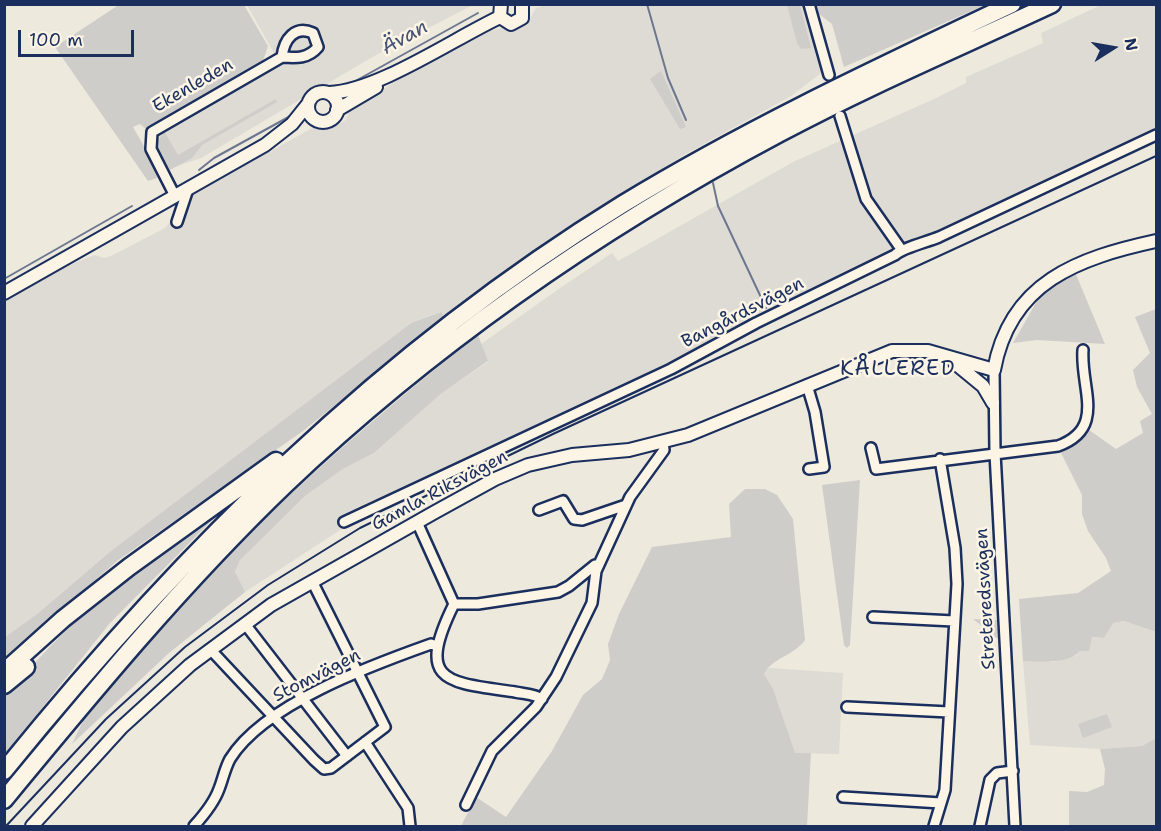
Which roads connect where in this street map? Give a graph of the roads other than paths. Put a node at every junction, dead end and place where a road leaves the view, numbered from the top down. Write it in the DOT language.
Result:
graph roads {
  1 [pos="809,4"];
  2 [pos="1012,4"];
  3 [pos="1052,4"];
  4 [pos="524,5"];
  5 [pos="500,10"];
  6 [pos="282,57"];
  7 [pos="387,75"];
  8 [pos="829,75"];
  9 [pos="329,93"];
  10 [pos="308,104"];
  11 [pos="338,110"];
  12 [pos="840,116"];
  13 [pos="318,121"];
  14 [pos="1156,135"];
  15 [pos="265,145"];
  16 [pos="188,189"];
  17 [pos="175,196"];
  18 [pos="177,222"];
  19 [pos="1156,241"];
  20 [pos="901,249"];
  21 [pos="4,293"];
  22 [pos="1083,350"];
  23 [pos="947,357"];
  24 [pos="994,370"];
  25 [pos="807,385"];
  26 [pos="993,403"];
  27 [pos="338,417"];
  28 [pos="663,442"];
  29 [pos="871,448"];
  30 [pos="995,453"];
  31 [pos="940,459"];
  32 [pos="809,469"];
  33 [pos="626,506"];
  34 [pos="539,510"];
  35 [pos="344,522"];
  36 [pos="417,522"];
  37 [pos="598,565"];
  38 [pos="312,581"];
  39 [pos="93,597"];
  40 [pos="454,604"];
  41 [pos="873,617"];
  42 [pos="954,621"];
  43 [pos="244,624"];
  44 [pos="437,646"];
  45 [pos="210,649"];
  46 [pos="4,672"];
  47 [pos="358,672"];
  48 [pos="4,685"];
  49 [pos="302,699"];
  50 [pos="542,699"];
  51 [pos="847,707"];
  52 [pos="949,712"];
  53 [pos="272,718"];
  54 [pos="366,742"];
  55 [pos="347,756"];
  56 [pos="4,771"];
  57 [pos="1013,771"];
  58 [pos="843,797"];
  59 [pos="4,800"];
  60 [pos="941,803"];
  61 [pos="466,805"];
  62 [pos="35,825"];
  63 [pos="194,826"];
  64 [pos="410,826"];
  65 [pos="934,826"];
  66 [pos="980,826"];
  67 [pos="1015,826"];
  1 -- 8 [label="street"];
  2 -- 27 [label="highway"];
  3 -- 59 [label="highway"];
  4 -- 5 [label="street"];
  5 -- 7 [label="street"];
  6 -- 17 [label="street, Ekenleden"];
  7 -- 9 [label="street"];
  7 -- 11 [label="street"];
  9 -- 10 [label="street"];
  9 -- 11 [label="street"];
  10 -- 13 [label="street"];
  10 -- 15 [label="street"];
  11 -- 13 [label="street"];
  12 -- 20 [label="street"];
  13 -- 15 [label="street"];
  14 -- 20 [label="street, Bangårdsvägen"];
  15 -- 16 [label="street"];
  16 -- 17 [label="street"];
  16 -- 18 [label="street"];
  17 -- 21 [label="street"];
  19 -- 24 [label="street"];
  20 -- 35 [label="street, Bangårdsvägen"];
  22 -- 30 [label="street"];
  23 -- 24 [label="street, Gamla Riksvägen"];
  23 -- 25 [label="street, Gamla Riksvägen"];
  23 -- 26 [label="street, Gamla Riksvägen"];
  24 -- 26 [label="street, Streteredsvägen"];
  25 -- 28 [label="street, Gamla Riksvägen"];
  25 -- 32 [label="street"];
  26 -- 30 [label="street, Streteredsvägen"];
  27 -- 39 [label="highway"];
  27 -- 56 [label="highway"];
  28 -- 33 [label="street"];
  28 -- 36 [label="street, Gamla Riksvägen"];
  29 -- 31 [label="street"];
  30 -- 31 [label="street"];
  30 -- 57 [label="street, Streteredsvägen"];
  31 -- 42 [label="street"];
  33 -- 34 [label="street"];
  33 -- 37 [label="street"];
  36 -- 38 [label="street, Gamla Riksvägen"];
  36 -- 40 [label="street"];
  37 -- 40 [label="street"];
  37 -- 50 [label="street"];
  38 -- 43 [label="street, Gamla Riksvägen"];
  38 -- 47 [label="street"];
  39 -- 46 [label="highway"];
  39 -- 48 [label="highway"];
  40 -- 44 [label="street"];
  41 -- 42 [label="street"];
  42 -- 52 [label="street"];
  43 -- 45 [label="street, Gamla Riksvägen"];
  43 -- 49 [label="street"];
  44 -- 47 [label="street, Stomvägen"];
  44 -- 50 [label="street"];
  45 -- 53 [label="street"];
  45 -- 62 [label="street, Gamla Riksvägen"];
  47 -- 49 [label="street, Stomvägen"];
  47 -- 54 [label="street"];
  49 -- 53 [label="street, Stomvägen"];
  49 -- 55 [label="street"];
  50 -- 61 [label="street"];
  51 -- 52 [label="street"];
  52 -- 60 [label="street"];
  53 -- 55 [label="street"];
  53 -- 63 [label="street, Stomvägen"];
  54 -- 55 [label="street"];
  54 -- 64 [label="street"];
  57 -- 66 [label="street"];
  57 -- 67 [label="street, Streteredsvägen"];
  58 -- 60 [label="street"];
  60 -- 65 [label="street"];
}
